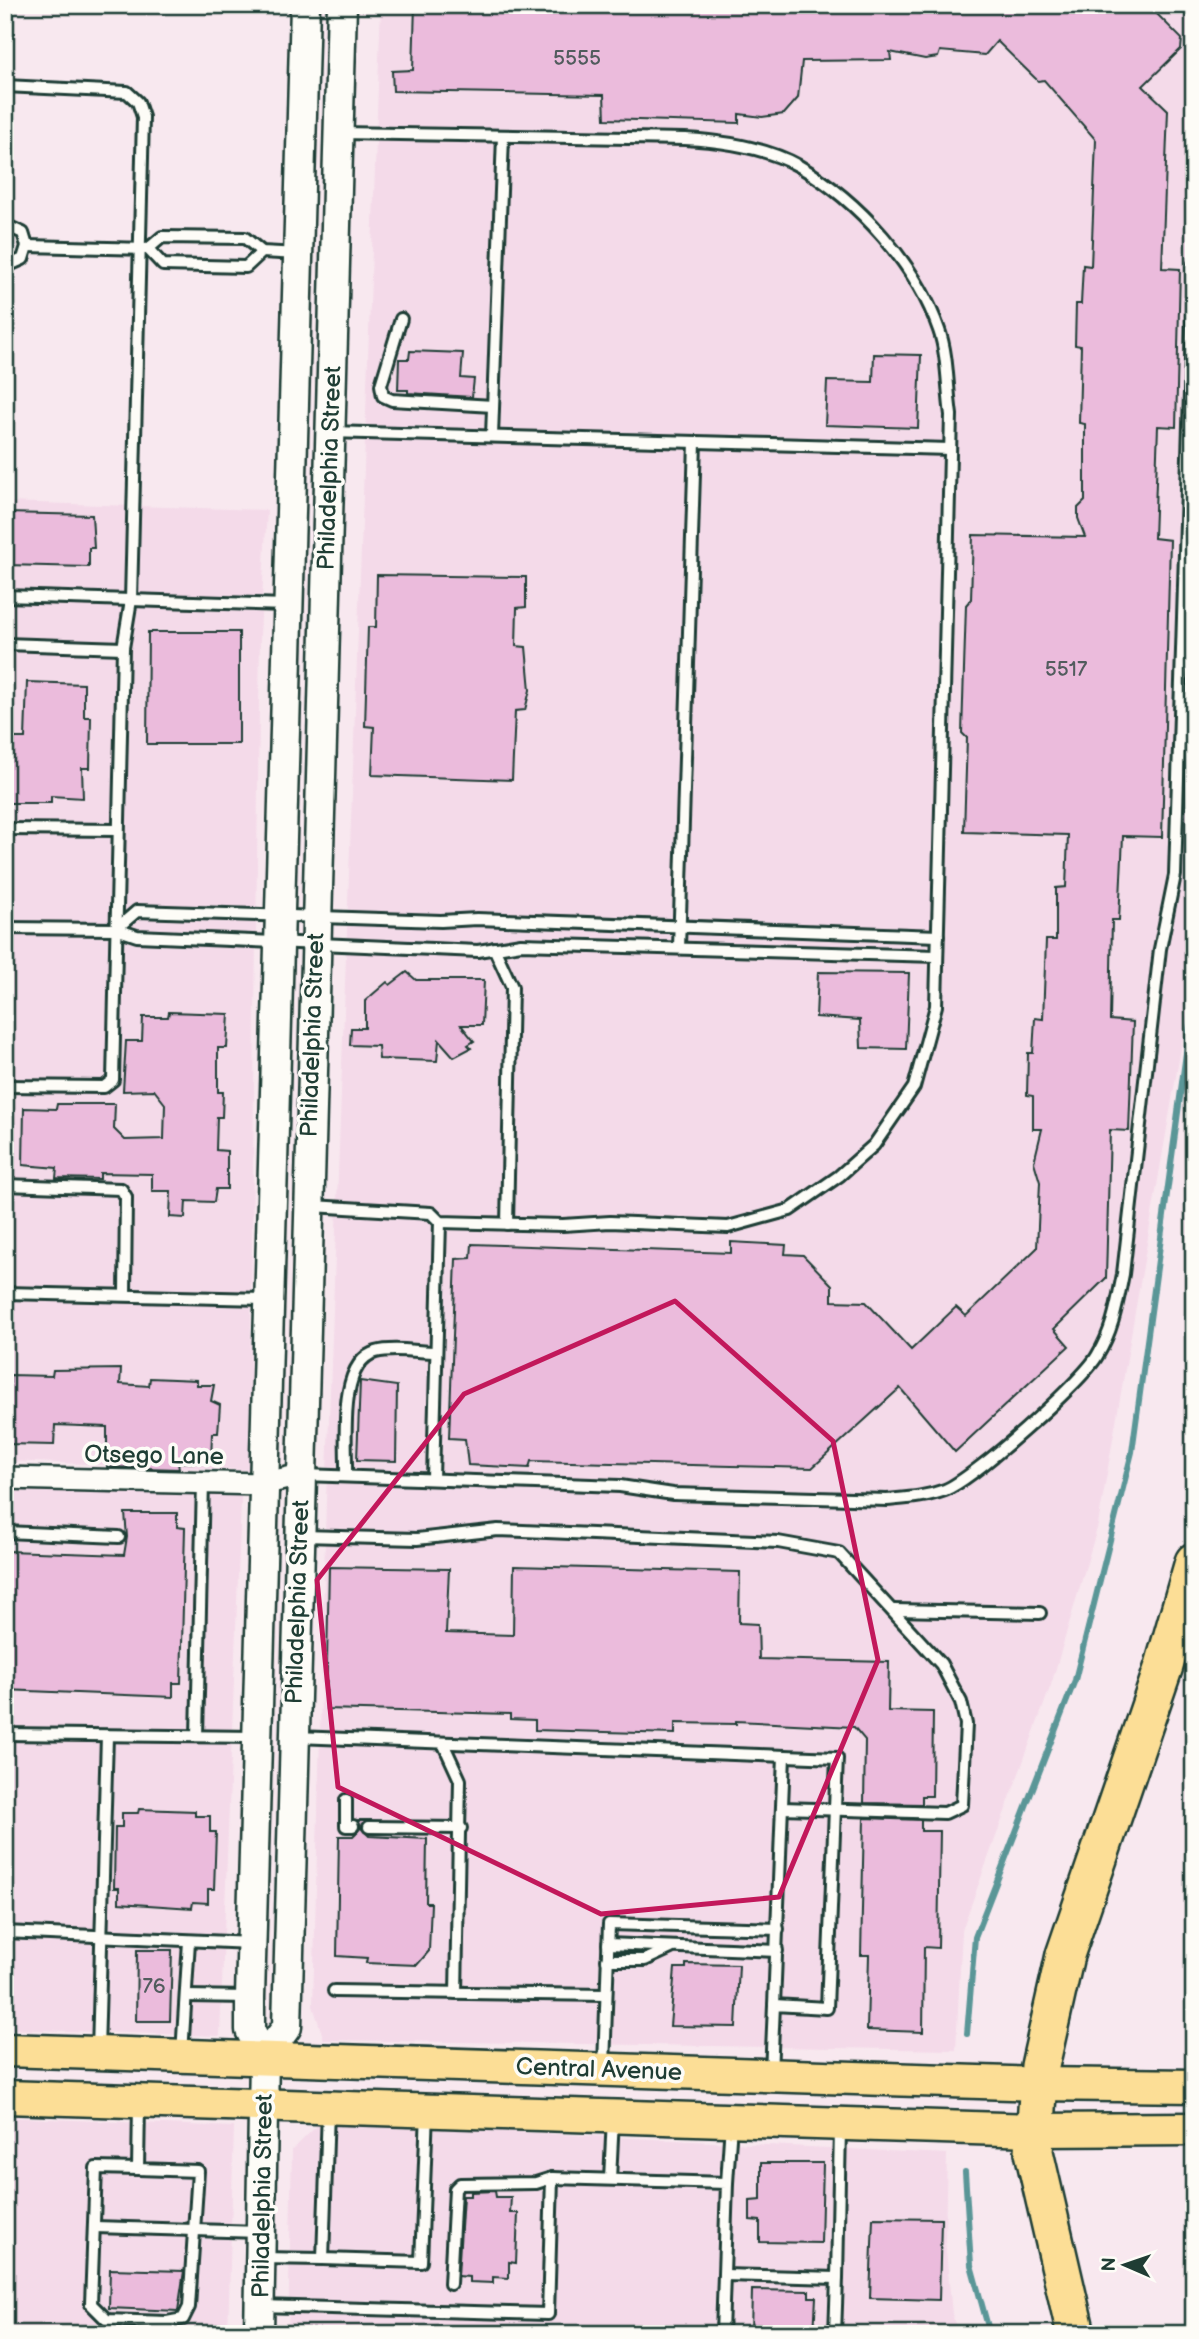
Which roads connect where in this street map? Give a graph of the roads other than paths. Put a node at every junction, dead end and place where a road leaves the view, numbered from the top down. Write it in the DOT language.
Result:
graph roads {
  1 [pos="305,5"];
  2 [pos="342,5"];
  3 [pos="5,86"];
  4 [pos="338,133"];
  5 [pos="503,136"];
  6 [pos="5,225"];
  7 [pos="27,246"];
  8 [pos="144,248"];
  9 [pos="262,252"];
  10 [pos="298,254"];
  11 [pos="1194,264"];
  12 [pos="5,267"];
  13 [pos="401,319"];
  14 [pos="295,380"];
  15 [pos="493,406"];
  16 [pos="330,432"];
  17 [pos="492,436"];
  18 [pos="695,442"];
  19 [pos="950,449"];
  20 [pos="5,596"];
  21 [pos="131,600"];
  22 [pos="289,605"];
  23 [pos="5,643"];
  24 [pos="123,648"];
  25 [pos="5,829"];
  26 [pos="118,830"];
  27 [pos="679,926"];
  28 [pos="5,928"];
  29 [pos="116,929"];
  30 [pos="279,929"];
  31 [pos="316,930"];
  32 [pos="937,936"];
  33 [pos="494,948"];
  34 [pos="679,948"];
  35 [pos="937,956"];
  36 [pos="5,1086"];
  37 [pos="5,1185"];
  38 [pos="307,1205"];
  39 [pos="440,1222"];
  40 [pos="507,1224"];
  41 [pos="5,1293"];
  42 [pos="125,1296"];
  43 [pos="267,1299"];
  44 [pos="436,1352"];
  45 [pos="301,1475"];
  46 [pos="346,1476"];
  47 [pos="5,1478"];
  48 [pos="433,1478"];
  49 [pos="203,1482"];
  50 [pos="262,1484"];
  51 [pos="5,1532"];
  52 [pos="299,1536"];
  53 [pos="119,1537"];
  54 [pos="1194,1562"];
  55 [pos="894,1610"];
  56 [pos="1040,1613"];
  57 [pos="258,1654"];
  58 [pos="5,1734"];
  59 [pos="107,1736"];
  60 [pos="197,1736"];
  61 [pos="256,1737"];
  62 [pos="293,1737"];
  63 [pos="443,1743"];
  64 [pos="784,1756"];
  65 [pos="346,1800"];
  66 [pos="782,1808"];
  67 [pos="834,1809"];
  68 [pos="353,1826"];
  69 [pos="369,1827"];
  70 [pos="461,1828"];
  71 [pos="778,1929"];
  72 [pos="5,1932"];
  73 [pos="101,1937"];
  74 [pos="189,1941"];
  75 [pos="251,1943"];
  76 [pos="608,1944"];
  77 [pos="674,1947"];
  78 [pos="777,1951"];
  79 [pos="607,1960"];
  80 [pos="334,1991"];
  81 [pos="456,1993"];
  82 [pos="606,1995"];
  83 [pos="186,1996"];
  84 [pos="250,1997"];
  85 [pos="774,2005"];
  86 [pos="5,2050"];
  87 [pos="98,2053"];
  88 [pos="181,2055"];
  89 [pos="264,2057"];
  90 [pos="604,2069"];
  91 [pos="771,2075"];
  92 [pos="1038,2084"];
  93 [pos="1194,2086"];
  94 [pos="5,2097"];
  95 [pos="139,2101"];
  96 [pos="263,2105"];
  97 [pos="328,2107"];
  98 [pos="427,2111"];
  99 [pos="613,2117"];
  100 [pos="731,2120"];
  101 [pos="840,2122"];
  102 [pos="1194,2129"];
  103 [pos="1036,2130"];
  104 [pos="138,2169"];
  105 [pos="552,2178"];
  106 [pos="610,2179"];
  107 [pos="727,2183"];
  108 [pos="95,2227"];
  109 [pos="193,2230"];
  110 [pos="260,2245"];
  111 [pos="323,2259"];
  112 [pos="724,2275"];
  113 [pos="837,2278"];
  114 [pos="450,2284"];
  115 [pos="259,2320"];
  116 [pos="722,2334"];
  117 [pos="835,2334"];
  118 [pos="1076,2334"];
  1 -- 10 [label="main road, Philadelphia Street"];
  2 -- 4 [label="main road, Philadelphia Street"];
  3 -- 8 [label="lane"];
  4 -- 5 [label="lane"];
  4 -- 16 [label="main road, Philadelphia Street"];
  5 -- 15 [label="lane"];
  5 -- 19 [label="lane"];
  6 -- 7 [label="lane"];
  7 -- 8 [label="lane"];
  7 -- 12 [label="lane"];
  8 -- 9 [label="lane"];
  8 -- 9 [label="lane"];
  8 -- 21 [label="lane"];
  9 -- 10 [label="lane"];
  10 -- 14 [label="main road, Philadelphia Street"];
  11 -- 48 [label="lane"];
  13 -- 15 [label="lane"];
  14 -- 16 [label="main road"];
  14 -- 22 [label="main road, Philadelphia Street"];
  15 -- 17 [label="lane"];
  16 -- 17 [label="lane"];
  16 -- 31 [label="main road, Philadelphia Street"];
  17 -- 18 [label="lane"];
  18 -- 19 [label="lane"];
  18 -- 27 [label="lane"];
  19 -- 32 [label="lane"];
  20 -- 21 [label="lane"];
  21 -- 22 [label="lane"];
  21 -- 24 [label="lane"];
  22 -- 30 [label="main road, Philadelphia Street"];
  23 -- 24 [label="lane"];
  24 -- 26 [label="lane"];
  25 -- 26 [label="lane"];
  26 -- 29 [label="lane"];
  27 -- 31 [label="lane"];
  27 -- 32 [label="lane"];
  27 -- 34 [label="lane"];
  28 -- 29 [label="lane"];
  29 -- 30 [label="lane"];
  29 -- 30 [label="lane"];
  29 -- 36 [label="lane"];
  30 -- 31 [label="lane"];
  30 -- 31 [label="lane"];
  30 -- 43 [label="main road, Philadelphia Street"];
  31 -- 33 [label="lane"];
  31 -- 38 [label="main road, Philadelphia Street"];
  32 -- 35 [label="lane"];
  33 -- 34 [label="lane"];
  33 -- 40 [label="lane"];
  34 -- 35 [label="lane"];
  35 -- 40 [label="lane"];
  37 -- 42 [label="lane"];
  38 -- 39 [label="lane"];
  38 -- 45 [label="main road, Philadelphia Street"];
  39 -- 40 [label="lane"];
  39 -- 44 [label="lane"];
  41 -- 42 [label="lane"];
  42 -- 43 [label="lane"];
  43 -- 50 [label="main road, Philadelphia Street"];
  44 -- 46 [label="lane"];
  44 -- 48 [label="lane"];
  45 -- 46 [label="lane"];
  45 -- 50 [label="street, Otsego Lane"];
  45 -- 52 [label="main road, Philadelphia Street"];
  46 -- 48 [label="lane"];
  47 -- 49 [label="street, Otsego Lane"];
  49 -- 50 [label="street, Otsego Lane"];
  49 -- 60 [label="lane"];
  50 -- 57 [label="main road, Philadelphia Street"];
  51 -- 53 [label="lane"];
  52 -- 55 [label="lane"];
  52 -- 62 [label="main road, Philadelphia Street"];
  54 -- 92 [label="highway"];
  55 -- 56 [label="lane"];
  55 -- 67 [label="lane"];
  57 -- 61 [label="main road, Philadelphia Street"];
  57 -- 62 [label="main road"];
  58 -- 59 [label="lane"];
  59 -- 60 [label="lane"];
  59 -- 73 [label="lane"];
  60 -- 61 [label="lane"];
  61 -- 75 [label="main road, Philadelphia Street"];
  62 -- 63 [label="lane"];
  62 -- 89 [label="main road, Philadelphia Street"];
  63 -- 64 [label="lane"];
  63 -- 70 [label="lane"];
  64 -- 66 [label="lane"];
  64 -- 67 [label="lane"];
  65 -- 68 [label="lane"];
  66 -- 67 [label="lane"];
  66 -- 71 [label="lane"];
  67 -- 85 [label="lane"];
  69 -- 70 [label="lane"];
  70 -- 81 [label="lane"];
  71 -- 76 [label="lane"];
  71 -- 78 [label="lane"];
  72 -- 73 [label="lane"];
  73 -- 74 [label="lane"];
  73 -- 87 [label="lane"];
  74 -- 75 [label="lane"];
  74 -- 83 [label="lane"];
  75 -- 84 [label="main road, Philadelphia Street"];
  76 -- 77 [label="lane"];
  76 -- 79 [label="lane"];
  77 -- 78 [label="lane"];
  77 -- 79 [label="lane"];
  78 -- 85 [label="lane"];
  79 -- 82 [label="lane"];
  80 -- 81 [label="lane"];
  81 -- 82 [label="lane"];
  82 -- 90 [label="lane"];
  83 -- 84 [label="lane"];
  83 -- 88 [label="lane"];
  84 -- 89 [label="main road, Philadelphia Street"];
  85 -- 91 [label="lane"];
  86 -- 87 [label="main road, Central Avenue"];
  87 -- 88 [label="main road, Central Avenue"];
  88 -- 89 [label="main road, Central Avenue"];
  89 -- 90 [label="main road, Central Avenue"];
  89 -- 96 [label="main road, Philadelphia Street"];
  90 -- 91 [label="main road, Central Avenue"];
  91 -- 92 [label="main road, Central Avenue"];
  91 -- 99 [label="main road"];
  92 -- 93 [label="main road, Central Avenue"];
  92 -- 103 [label="highway"];
  94 -- 95 [label="main road, Central Avenue"];
  95 -- 96 [label="main road, Central Avenue"];
  95 -- 104 [label="lane"];
  96 -- 97 [label="main road, Central Avenue"];
  96 -- 110 [label="main road, Philadelphia Street"];
  97 -- 98 [label="main road, Central Avenue"];
  97 -- 111 [label="lane"];
  98 -- 99 [label="main road, Central Avenue"];
  98 -- 111 [label="lane"];
  99 -- 100 [label="main road, Central Avenue"];
  99 -- 106 [label="lane"];
  100 -- 101 [label="main road, Central Avenue"];
  100 -- 107 [label="lane"];
  101 -- 103 [label="main road, Central Avenue"];
  101 -- 113 [label="lane"];
  102 -- 103 [label="main road, Central Avenue"];
  103 -- 118 [label="highway"];
  104 -- 108 [label="lane"];
  104 -- 109 [label="lane"];
  105 -- 106 [label="lane"];
  105 -- 114 [label="lane"];
  105 -- 115 [label="lane"];
  106 -- 107 [label="lane"];
  107 -- 112 [label="lane"];
  108 -- 109 [label="lane"];
  108 -- 109 [label="lane"];
  109 -- 110 [label="lane"];
  110 -- 111 [label="lane"];
  110 -- 115 [label="main road, Philadelphia Street"];
  112 -- 113 [label="lane"];
  112 -- 116 [label="lane"];
  113 -- 117 [label="lane"];
}
